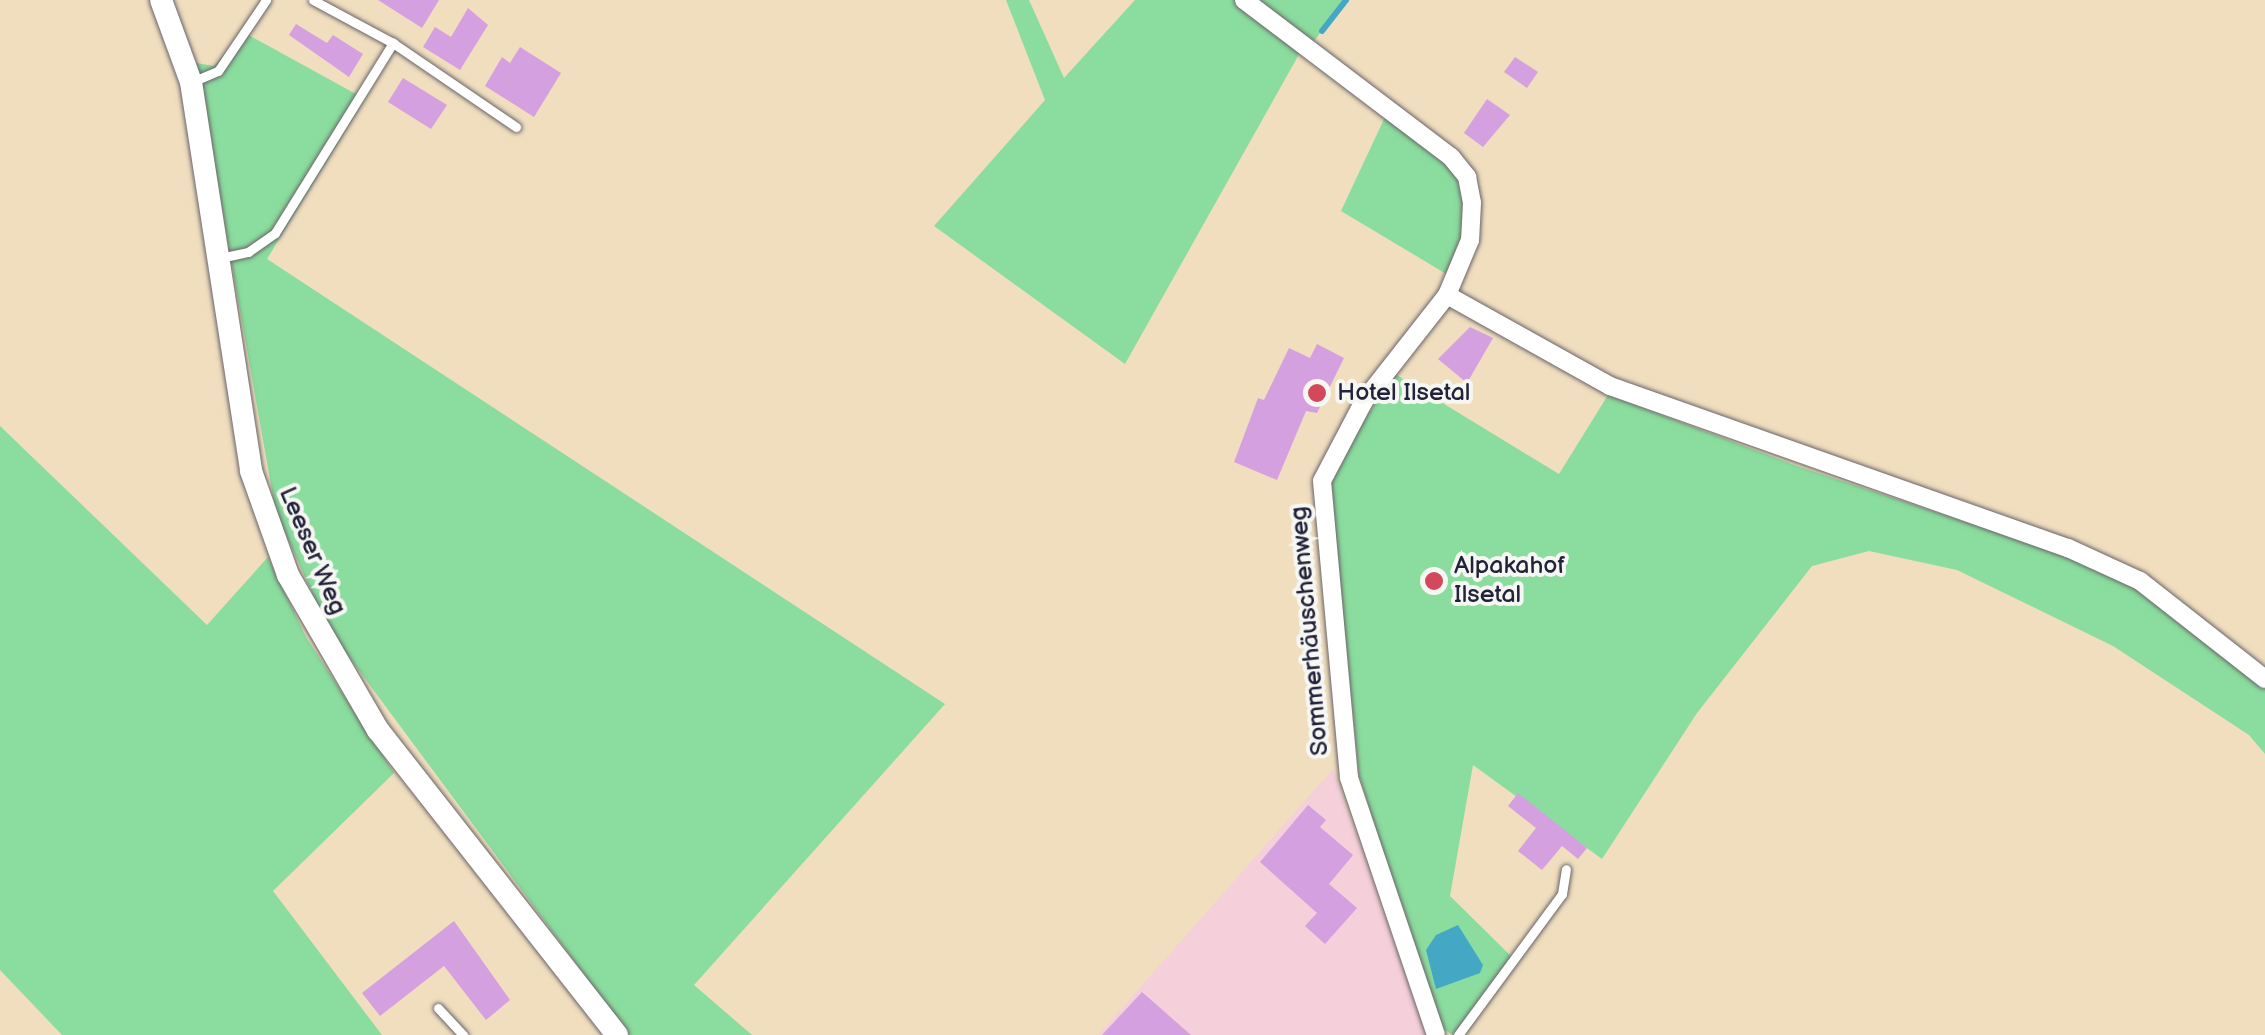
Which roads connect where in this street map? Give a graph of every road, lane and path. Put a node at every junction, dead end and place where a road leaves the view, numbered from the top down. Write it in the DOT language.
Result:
graph roads {
  1 [pos="161,0"];
  2 [pos="266,0"];
  3 [pos="313,0"];
  4 [pos="1244,0"];
  5 [pos="394,43"];
  6 [pos="192,82"];
  7 [pos="516,126"];
  8 [pos="220,258"];
  9 [pos="1447,295"];
  10 [pos="2265,678"];
  11 [pos="1566,869"];
  12 [pos="438,1008"];
  13 [pos="463,1035"];
  14 [pos="616,1035"];
  15 [pos="1436,1035"];
  16 [pos="1458,1035"];
  1 -- 6 [label="street, Leeser Weg"];
  2 -- 6 [label="lane"];
  3 -- 5 [label="lane"];
  4 -- 9 [label="street, Sommerhäuschenweg"];
  5 -- 7 [label="lane"];
  5 -- 8 [label="lane"];
  6 -- 8 [label="street, Leeser Weg"];
  8 -- 14 [label="street, Leeser Weg"];
  9 -- 10 [label="street"];
  9 -- 15 [label="street, Sommerhäuschenweg"];
  11 -- 16 [label="lane"];
  12 -- 13 [label="lane"];
}
